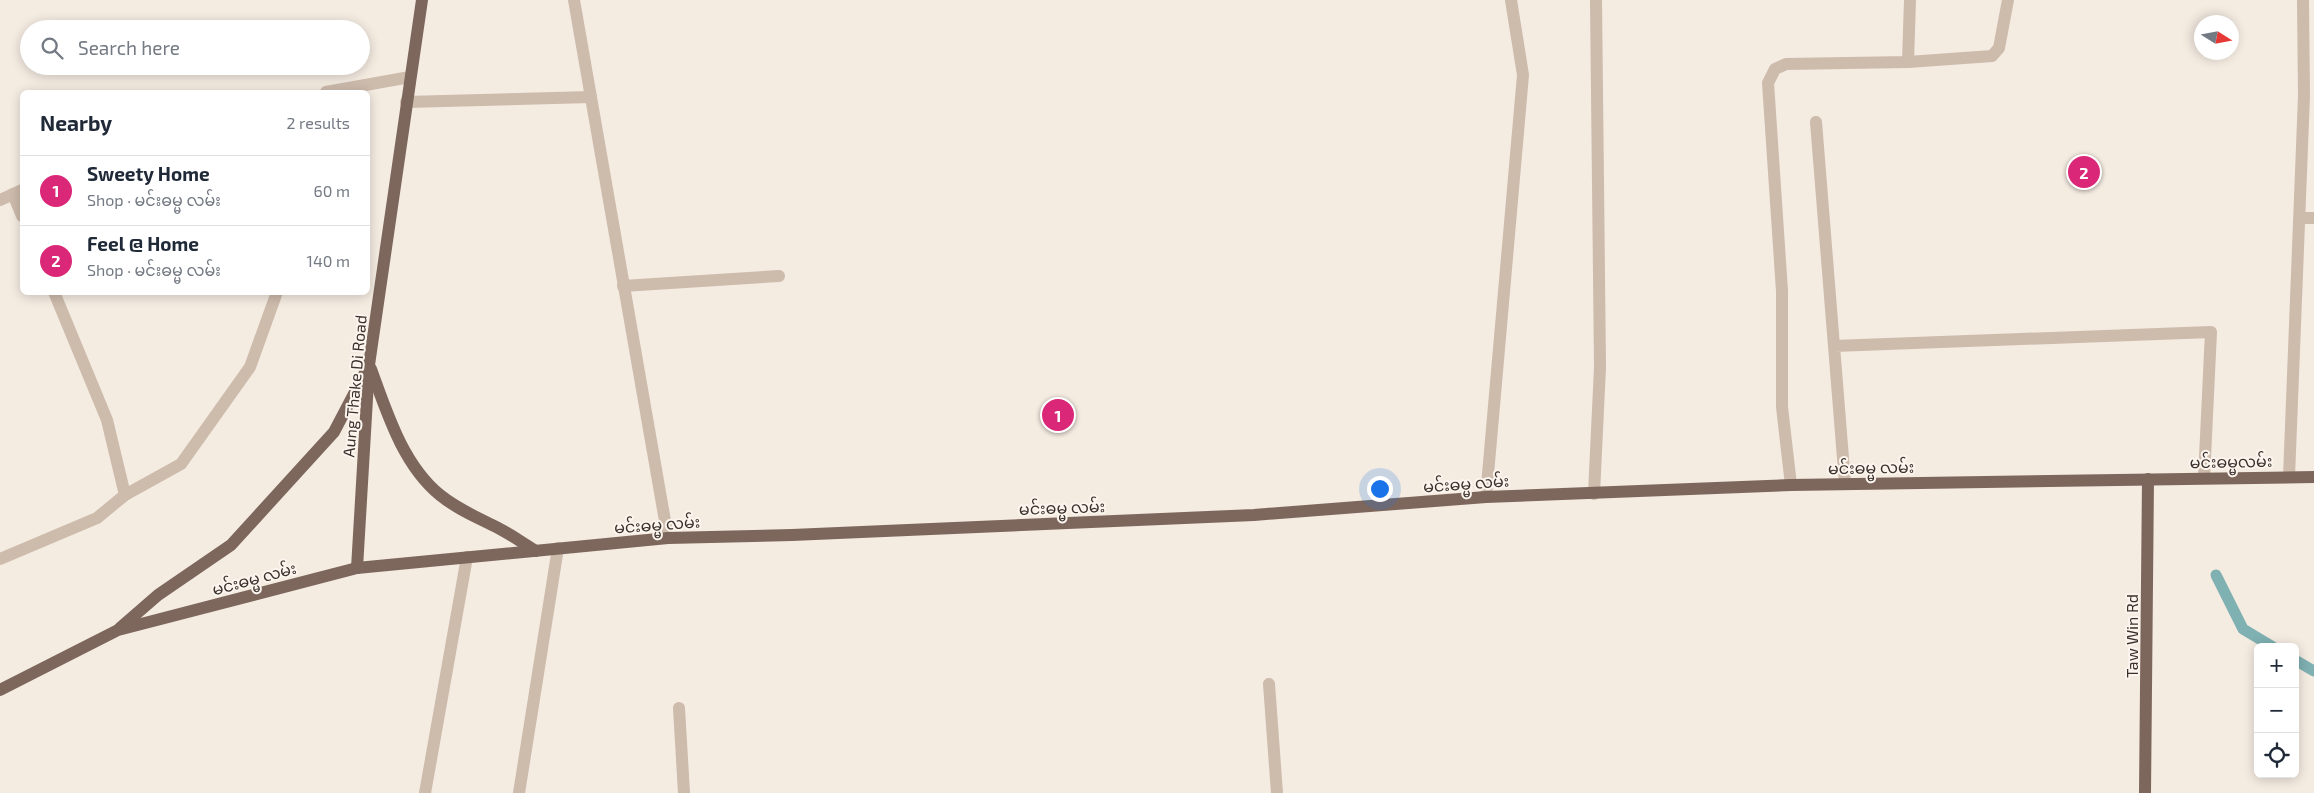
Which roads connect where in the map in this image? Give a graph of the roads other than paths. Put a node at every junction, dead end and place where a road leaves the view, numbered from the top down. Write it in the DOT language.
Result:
graph roads {
  1 [pos="422,0"];
  2 [pos="574,0"];
  3 [pos="1511,0"];
  4 [pos="1596,0"];
  5 [pos="1910,0"];
  6 [pos="2008,0"];
  7 [pos="2303,0"];
  8 [pos="1908,62"];
  9 [pos="410,77"];
  10 [pos="337,90"];
  11 [pos="591,97"];
  12 [pos="406,102"];
  13 [pos="1816,122"];
  14 [pos="18,192"];
  15 [pos="0,200"];
  16 [pos="2300,218"];
  17 [pos="2314,218"];
  18 [pos="779,276"];
  19 [pos="624,286"];
  20 [pos="55,295"];
  21 [pos="276,295"];
  22 [pos="1834,346"];
  23 [pos="369,365"];
  24 [pos="2314,476"];
  25 [pos="2289,477"];
  26 [pos="2148,478"];
  27 [pos="2204,478"];
  28 [pos="1845,483"];
  29 [pos="1792,485"];
  30 [pos="1594,494"];
  31 [pos="125,495"];
  32 [pos="1486,497"];
  33 [pos="668,538"];
  34 [pos="558,548"];
  35 [pos="536,550"];
  36 [pos="467,557"];
  37 [pos="0,559"];
  38 [pos="357,568"];
  39 [pos="118,630"];
  40 [pos="1269,684"];
  41 [pos="0,690"];
  42 [pos="679,708"];
  43 [pos="425,793"];
  44 [pos="519,793"];
  45 [pos="684,793"];
  46 [pos="1276,793"];
  47 [pos="2146,793"];
  1 -- 9 [label="main road, Aung Thake Di Road"];
  2 -- 11 [label="street"];
  3 -- 32 [label="street"];
  4 -- 30 [label="street"];
  5 -- 8 [label="street"];
  6 -- 8 [label="street"];
  7 -- 16 [label="street"];
  8 -- 29 [label="street"];
  9 -- 10 [label="street"];
  9 -- 12 [label="main road, Aung Thake Di Road"];
  11 -- 12 [label="street"];
  11 -- 19 [label="street"];
  12 -- 23 [label="main road, Aung Thake Di Road"];
  13 -- 22 [label="street"];
  14 -- 15 [label="street"];
  16 -- 17 [label="street"];
  16 -- 25 [label="street"];
  18 -- 19 [label="street"];
  19 -- 33 [label="street"];
  20 -- 31 [label="street"];
  21 -- 31 [label="street"];
  22 -- 27 [label="street"];
  22 -- 28 [label="street"];
  23 -- 35 [label="main road"];
  23 -- 38 [label="main road, Aung Thake Di Road"];
  23 -- 39 [label="main road"];
  24 -- 25 [label="main road, မင်းဓမ္မလမ်း"];
  25 -- 27 [label="main road, မင်းဓမ္မလမ်း"];
  26 -- 27 [label="main road, မင်းဓမ္မလမ်း"];
  26 -- 28 [label="main road, မင်းဓမ္မ လမ်း"];
  26 -- 47 [label="main road, Taw Win Rd"];
  28 -- 29 [label="main road, မင်းဓမ္မ လမ်း"];
  29 -- 30 [label="main road, မင်းဓမ္မ လမ်း"];
  30 -- 32 [label="main road, မင်းဓမ္မ လမ်း"];
  31 -- 37 [label="street"];
  32 -- 33 [label="main road, မင်းဓမ္မ လမ်း"];
  33 -- 34 [label="main road, မင်းဓမ္မ လမ်း"];
  34 -- 35 [label="main road, မင်းဓမ္မ လမ်း"];
  34 -- 44 [label="street"];
  35 -- 36 [label="main road, မင်းဓမ္မ လမ်း"];
  36 -- 38 [label="main road, မင်းဓမ္မ လမ်း"];
  36 -- 43 [label="street"];
  38 -- 39 [label="main road, မင်းဓမ္မ လမ်း"];
  39 -- 41 [label="main road, မင်းဓမ္မ လမ်း"];
  40 -- 46 [label="street"];
  42 -- 45 [label="street"];
}
